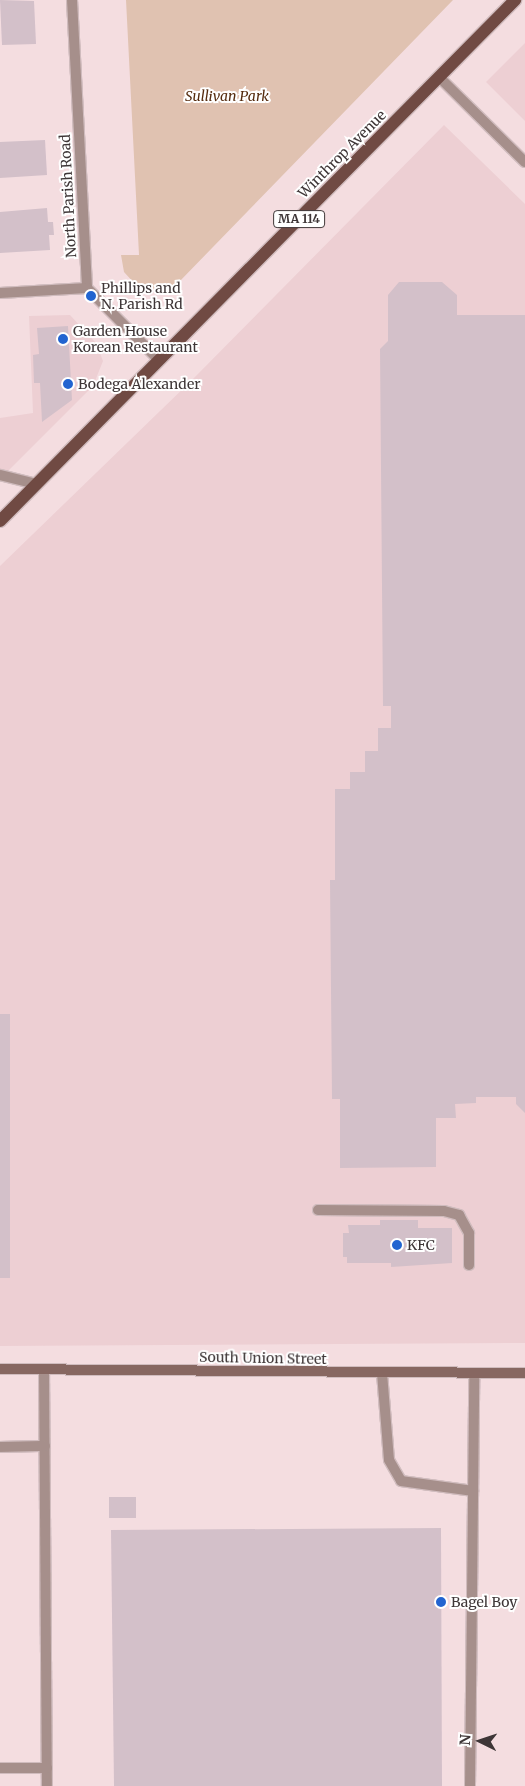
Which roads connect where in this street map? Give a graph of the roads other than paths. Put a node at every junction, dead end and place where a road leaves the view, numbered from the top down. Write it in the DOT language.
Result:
graph roads {
  1 [pos="72,0"];
  2 [pos="515,0"];
  3 [pos="439,77"];
  4 [pos="525,162"];
  5 [pos="87,288"];
  6 [pos="0,293"];
  7 [pos="159,360"];
  8 [pos="0,475"];
  9 [pos="37,484"];
  10 [pos="0,521"];
  11 [pos="318,1210"];
  12 [pos="469,1265"];
  13 [pos="0,1370"];
  14 [pos="44,1370"];
  15 [pos="382,1372"];
  16 [pos="474,1373"];
  17 [pos="525,1373"];
  18 [pos="45,1446"];
  19 [pos="0,1447"];
  20 [pos="473,1491"];
  21 [pos="0,1768"];
  22 [pos="47,1768"];
  23 [pos="47,1786"];
  24 [pos="470,1786"];
  1 -- 5 [label="street, North Parish Road"];
  2 -- 3 [label="main road, Winthrop Avenue / MA 114"];
  3 -- 4 [label="street"];
  3 -- 7 [label="main road, Winthrop Avenue / MA 114"];
  5 -- 6 [label="street"];
  5 -- 7 [label="street"];
  7 -- 9 [label="main road, Winthrop Avenue / MA 114"];
  8 -- 9 [label="street"];
  9 -- 10 [label="main road, Winthrop Avenue / MA 114"];
  11 -- 12 [label="street"];
  13 -- 14 [label="main road, South Union Street"];
  14 -- 15 [label="main road, South Union Street"];
  14 -- 18 [label="street"];
  15 -- 16 [label="main road, South Union Street"];
  15 -- 20 [label="street"];
  16 -- 17 [label="main road, South Union Street"];
  16 -- 20 [label="street"];
  18 -- 19 [label="street"];
  18 -- 22 [label="street"];
  20 -- 24 [label="street"];
  21 -- 22 [label="street"];
  22 -- 23 [label="street"];
}
